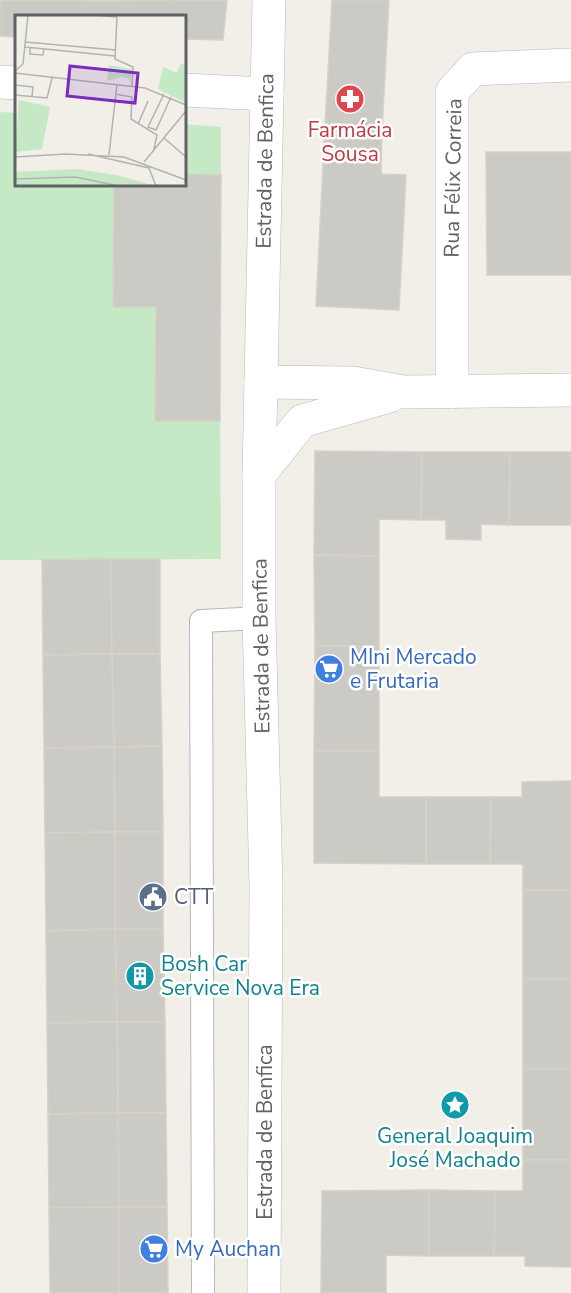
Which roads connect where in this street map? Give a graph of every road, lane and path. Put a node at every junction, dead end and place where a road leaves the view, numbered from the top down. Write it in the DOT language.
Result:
graph roads {
  1 [pos="269,0"];
  2 [pos="571,66"];
  3 [pos="0,82"];
  4 [pos="15,83"];
  5 [pos="186,90"];
  6 [pos="267,94"];
  7 [pos="261,382"];
  8 [pos="571,390"];
  9 [pos="404,392"];
  10 [pos="452,392"];
  11 [pos="259,475"];
  12 [pos="259,618"];
  13 [pos="203,1293"];
  14 [pos="264,1293"];
  1 -- 6 [label="street, Estrada de Benfica"];
  2 -- 10 [label="street, Rua Félix Correia"];
  3 -- 4 [label="street"];
  5 -- 6 [label="street"];
  6 -- 7 [label="street, Estrada de Benfica"];
  7 -- 9 [label="street"];
  7 -- 11 [label="street, Estrada de Benfica"];
  8 -- 10 [label="street"];
  9 -- 10 [label="street"];
  9 -- 11 [label="street"];
  11 -- 12 [label="street, Estrada de Benfica"];
  12 -- 13 [label="lane"];
  12 -- 14 [label="street, Estrada de Benfica"];
}
